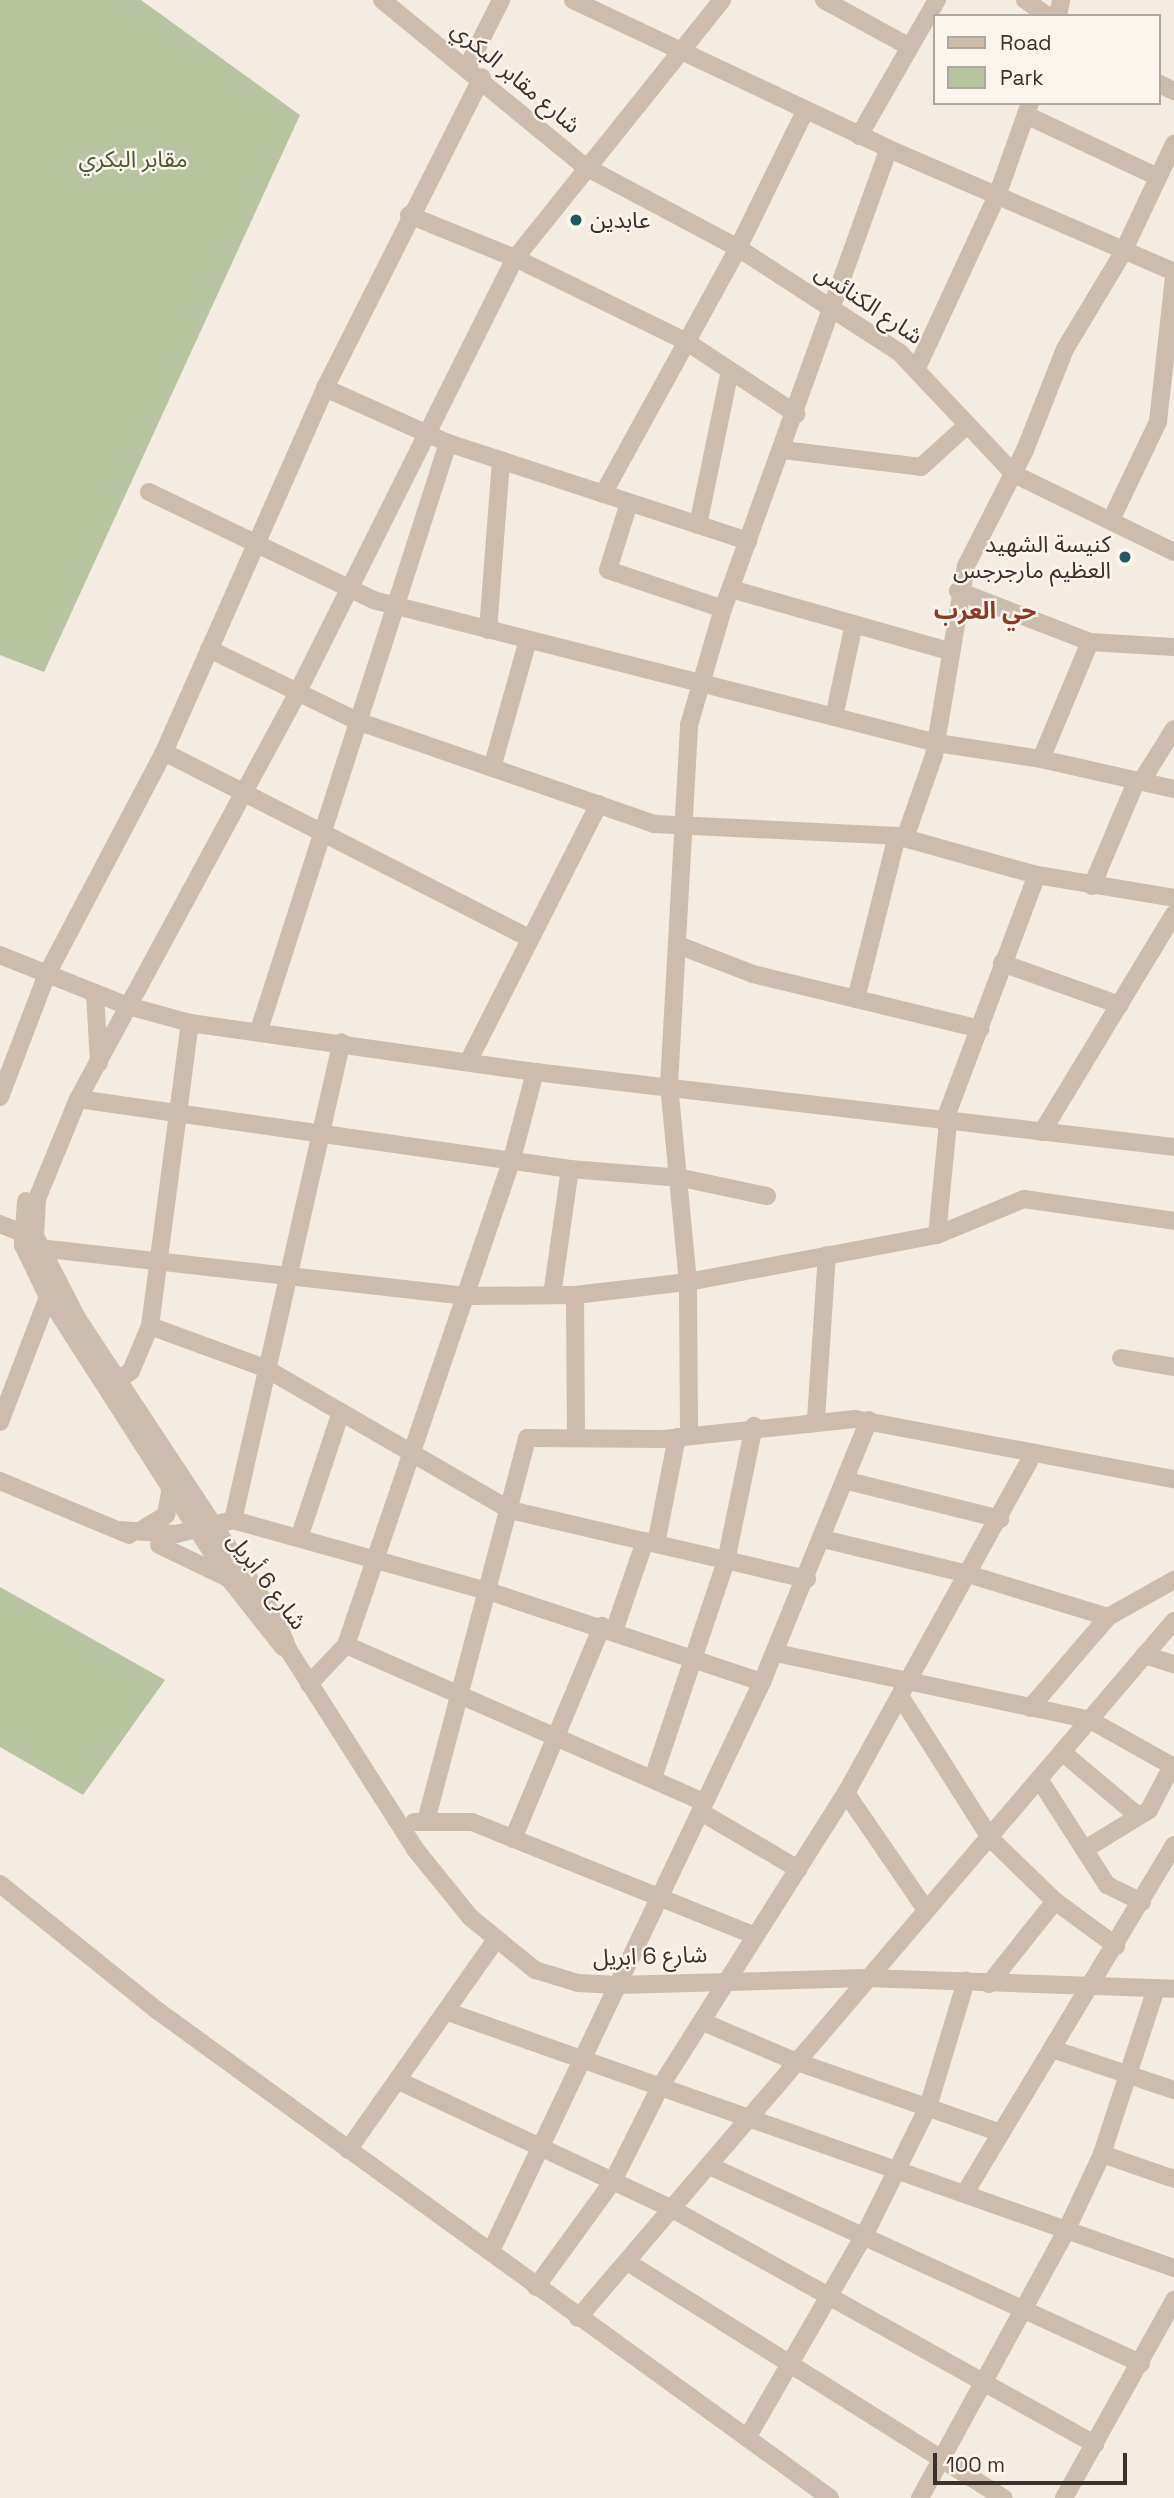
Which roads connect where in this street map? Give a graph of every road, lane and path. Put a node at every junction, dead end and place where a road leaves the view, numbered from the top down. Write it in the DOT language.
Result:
graph roads {
  1 [pos="382,0"];
  2 [pos="501,0"];
  3 [pos="573,0"];
  4 [pos="722,0"];
  5 [pos="824,0"];
  6 [pos="937,0"];
  7 [pos="1025,0"];
  8 [pos="1045,14"];
  9 [pos="910,47"];
  10 [pos="681,51"];
  11 [pos="475,71"];
  12 [pos="1028,109"];
  13 [pos="805,111"];
  14 [pos="859,136"];
  15 [pos="1174,144"];
  16 [pos="888,149"];
  17 [pos="584,166"];
  18 [pos="1158,177"];
  19 [pos="997,196"];
  20 [pos="409,215"];
  21 [pos="738,248"];
  22 [pos="1122,254"];
  23 [pos="515,258"];
  24 [pos="1174,274"];
  25 [pos="834,307"];
  26 [pos="687,342"];
  27 [pos="917,368"];
  28 [pos="730,371"];
  29 [pos="325,388"];
  30 [pos="796,414"];
  31 [pos="1166,424"];
  32 [pos="966,426"];
  33 [pos="424,435"];
  34 [pos="448,443"];
  35 [pos="783,450"];
  36 [pos="501,461"];
  37 [pos="1014,474"];
  38 [pos="149,492"];
  39 [pos="603,494"];
  40 [pos="629,503"];
  41 [pos="1111,520"];
  42 [pos="698,525"];
  43 [pos="748,541"];
  44 [pos="257,548"];
  45 [pos="1174,552"];
  46 [pos="731,589"];
  47 [pos="348,591"];
  48 [pos="958,591"];
  49 [pos="396,606"];
  50 [pos="723,609"];
  51 [pos="854,624"];
  52 [pos="488,630"];
  53 [pos="528,640"];
  54 [pos="1090,642"];
  55 [pos="1174,647"];
  56 [pos="208,649"];
  57 [pos="948,651"];
  58 [pos="702,686"];
  59 [pos="296,695"];
  60 [pos="834,717"];
  61 [pos="357,721"];
  62 [pos="1174,729"];
  63 [pos="937,743"];
  64 [pos="164,752"];
  65 [pos="1041,759"];
  66 [pos="492,768"];
  67 [pos="1138,782"];
  68 [pos="1174,789"];
  69 [pos="244,792"];
  70 [pos="599,804"];
  71 [pos="683,829"];
  72 [pos="322,835"];
  73 [pos="901,837"];
  74 [pos="1037,874"];
  75 [pos="1092,886"];
  76 [pos="1174,898"];
  77 [pos="1174,914"];
  78 [pos="527,937"];
  79 [pos="678,945"];
  80 [pos="0,955"];
  81 [pos="1002,962"];
  82 [pos="47,974"];
  83 [pos="95,993"];
  84 [pos="856,999"];
  85 [pos="1120,1005"];
  86 [pos="128,1006"];
  87 [pos="190,1023"];
  88 [pos="980,1028"];
  89 [pos="259,1030"];
  90 [pos="342,1042"];
  91 [pos="469,1060"];
  92 [pos="99,1064"];
  93 [pos="535,1072"];
  94 [pos="669,1085"];
  95 [pos="0,1097"];
  96 [pos="78,1100"];
  97 [pos="178,1112"];
  98 [pos="946,1122"];
  99 [pos="1042,1132"];
  100 [pos="322,1134"];
  101 [pos="1174,1147"];
  102 [pos="52,1153"];
  103 [pos="512,1159"];
  104 [pos="570,1169"];
  105 [pos="682,1178"];
  106 [pos="767,1196"];
  107 [pos="1174,1221"];
  108 [pos="0,1224"];
  109 [pos="20,1232"];
  110 [pos="937,1234"];
  111 [pos="39,1248"];
  112 [pos="827,1255"];
  113 [pos="160,1261"];
  114 [pos="286,1277"];
  115 [pos="688,1282"];
  116 [pos="575,1294"];
  117 [pos="552,1295"];
  118 [pos="466,1296"];
  119 [pos="48,1297"];
  120 [pos="150,1326"];
  121 [pos="1121,1359"];
  122 [pos="1174,1367"];
  123 [pos="265,1368"];
  124 [pos="112,1385"];
  125 [pos="341,1412"];
  126 [pos="816,1419"];
  127 [pos="869,1420"];
  128 [pos="0,1422"];
  129 [pos="754,1426"];
  130 [pos="683,1435"];
  131 [pos="576,1436"];
  132 [pos="410,1454"];
  133 [pos="1034,1454"];
  134 [pos="1174,1479"];
  135 [pos="0,1481"];
  136 [pos="848,1481"];
  137 [pos="171,1488"];
  138 [pos="510,1510"];
  139 [pos="1000,1519"];
  140 [pos="233,1520"];
  141 [pos="119,1530"];
  142 [pos="139,1532"];
  143 [pos="208,1533"];
  144 [pos="299,1538"];
  145 [pos="823,1539"];
  146 [pos="650,1543"];
  147 [pos="159,1545"];
  148 [pos="376,1558"];
  149 [pos="726,1561"];
  150 [pos="968,1574"];
  151 [pos="807,1579"];
  152 [pos="230,1580"];
  153 [pos="1174,1580"];
  154 [pos="491,1592"];
  155 [pos="1108,1617"];
  156 [pos="1174,1621"];
  157 [pos="608,1629"];
  158 [pos="346,1645"];
  159 [pos="289,1651"];
  160 [pos="775,1653"];
  161 [pos="1144,1655"];
  162 [pos="692,1658"];
  163 [pos="1174,1664"];
  164 [pos="911,1681"];
  165 [pos="762,1682"];
  166 [pos="309,1684"];
  167 [pos="461,1698"];
  168 [pos="902,1699"];
  169 [pos="1030,1708"];
  170 [pos="1090,1720"];
  171 [pos="558,1739"];
  172 [pos="1062,1752"];
  173 [pos="1173,1766"];
  174 [pos="653,1778"];
  175 [pos="1039,1779"];
  176 [pos="846,1793"];
  177 [pos="702,1807"];
  178 [pos="1137,1815"];
  179 [pos="426,1821"];
  180 [pos="400,1824"];
  181 [pos="513,1839"];
  182 [pos="991,1839"];
  183 [pos="1174,1845"];
  184 [pos="1087,1848"];
  185 [pos="798,1869"];
  186 [pos="0,1884"];
  187 [pos="1055,1901"];
  188 [pos="661,1902"];
  189 [pos="1142,1902"];
  190 [pos="926,1910"];
  191 [pos="752,1935"];
  192 [pos="495,1941"];
  193 [pos="1116,1946"];
  194 [pos="732,1978"];
  195 [pos="866,1978"];
  196 [pos="967,1981"];
  197 [pos="989,1984"];
  198 [pos="618,1985"];
  199 [pos="1093,1987"];
  200 [pos="1165,1989"];
  201 [pos="448,2011"];
  202 [pos="703,2022"];
  203 [pos="1055,2050"];
  204 [pos="580,2060"];
  205 [pos="797,2062"];
  206 [pos="1129,2075"];
  207 [pos="399,2081"];
  208 [pos="660,2088"];
  209 [pos="1174,2090"];
  210 [pos="928,2108"];
  211 [pos="750,2120"];
  212 [pos="1001,2133"];
  213 [pos="348,2150"];
  214 [pos="540,2150"];
  215 [pos="1102,2154"];
  216 [pos="712,2166"];
  217 [pos="897,2172"];
  218 [pos="1174,2179"];
  219 [pos="614,2181"];
  220 [pos="965,2193"];
  221 [pos="674,2210"];
  222 [pos="1066,2231"];
  223 [pos="866,2232"];
  224 [pos="491,2251"];
  225 [pos="629,2263"];
  226 [pos="1174,2268"];
  227 [pos="536,2287"];
  228 [pos="830,2295"];
  229 [pos="1174,2300"];
  230 [pos="1028,2309"];
  231 [pos="578,2318"];
  232 [pos="1141,2363"];
  233 [pos="790,2364"];
  234 [pos="985,2380"];
  235 [pos="747,2438"];
  236 [pos="1095,2444"];
  237 [pos="942,2459"];
  238 [pos="830,2498"];
  239 [pos="920,2498"];
  240 [pos="1003,2498"];
  241 [pos="1064,2498"];
  1 -- 11 [label="street, شارع مقابر البكري"];
  2 -- 11 [label="street"];
  3 -- 10 [label="street"];
  4 -- 10 [label="street, شارع 6 أبريل"];
  5 -- 9 [label="street"];
  6 -- 9 [label="street"];
  7 -- 8 [label="street"];
  9 -- 14 [label="street"];
  10 -- 13 [label="street"];
  10 -- 17 [label="street, شارع 6 أبريل"];
  11 -- 17 [label="street, شارع مقابر البكري"];
  11 -- 20 [label="street"];
  12 -- 18 [label="street"];
  12 -- 19 [label="street"];
  13 -- 14 [label="street"];
  13 -- 21 [label="street"];
  14 -- 16 [label="street"];
  15 -- 18 [label="street"];
  16 -- 19 [label="street"];
  16 -- 25 [label="street"];
  17 -- 21 [label="street, شارع الكنائس"];
  17 -- 23 [label="street, شارع 6 أبريل"];
  18 -- 22 [label="street"];
  19 -- 22 [label="street"];
  19 -- 27 [label="street"];
  20 -- 23 [label="street"];
  20 -- 29 [label="street"];
  21 -- 25 [label="street, شارع الكنائس"];
  21 -- 26 [label="street"];
  22 -- 24 [label="street"];
  22 -- 37 [label="street"];
  23 -- 26 [label="street"];
  23 -- 33 [label="street, شارع 6 أبريل"];
  24 -- 31 [label="street"];
  25 -- 27 [label="street, شارع الكنائس"];
  25 -- 30 [label="street"];
  26 -- 28 [label="street"];
  26 -- 39 [label="street"];
  27 -- 32 [label="street, شارع الكنائس"];
  28 -- 30 [label="street"];
  28 -- 42 [label="street"];
  29 -- 33 [label="street"];
  29 -- 44 [label="street"];
  30 -- 35 [label="street"];
  31 -- 41 [label="street"];
  32 -- 35 [label="street"];
  32 -- 37 [label="street, شارع الكنائس"];
  33 -- 34 [label="street"];
  33 -- 47 [label="street, شارع 6 أبريل"];
  34 -- 36 [label="street"];
  34 -- 49 [label="street"];
  35 -- 43 [label="street"];
  36 -- 39 [label="street"];
  36 -- 52 [label="street"];
  37 -- 41 [label="street, شارع الكنائس"];
  37 -- 48 [label="street"];
  38 -- 44 [label="street"];
  39 -- 40 [label="street"];
  40 -- 42 [label="street"];
  40 -- 50 [label="street"];
  41 -- 45 [label="street, شارع الكنائس"];
  42 -- 43 [label="street"];
  43 -- 46 [label="street"];
  44 -- 47 [label="street"];
  44 -- 56 [label="street"];
  46 -- 50 [label="street"];
  46 -- 51 [label="street"];
  47 -- 49 [label="street"];
  47 -- 59 [label="street, شارع 6 أبريل"];
  48 -- 54 [label="street"];
  48 -- 57 [label="street"];
  49 -- 52 [label="street"];
  49 -- 61 [label="street"];
  50 -- 58 [label="street"];
  51 -- 57 [label="street"];
  51 -- 60 [label="street"];
  52 -- 53 [label="street"];
  53 -- 58 [label="street"];
  53 -- 66 [label="street"];
  54 -- 55 [label="street"];
  54 -- 65 [label="street"];
  56 -- 59 [label="street"];
  56 -- 64 [label="street"];
  57 -- 63 [label="street"];
  58 -- 60 [label="street"];
  58 -- 71 [label="street"];
  59 -- 61 [label="street"];
  59 -- 69 [label="street, شارع 6 أبريل"];
  60 -- 63 [label="street"];
  61 -- 66 [label="street"];
  61 -- 72 [label="street"];
  62 -- 67 [label="street"];
  63 -- 65 [label="street"];
  63 -- 73 [label="street"];
  64 -- 69 [label="street"];
  64 -- 82 [label="street"];
  65 -- 67 [label="street"];
  66 -- 70 [label="street"];
  67 -- 68 [label="street"];
  67 -- 75 [label="street"];
  69 -- 72 [label="street"];
  69 -- 86 [label="street, شارع 6 أبريل"];
  70 -- 71 [label="street"];
  70 -- 78 [label="street"];
  71 -- 73 [label="street"];
  71 -- 79 [label="street"];
  72 -- 78 [label="street"];
  72 -- 89 [label="street"];
  73 -- 74 [label="street"];
  73 -- 84 [label="street"];
  74 -- 75 [label="street"];
  74 -- 81 [label="street"];
  75 -- 76 [label="street"];
  77 -- 85 [label="street"];
  78 -- 91 [label="street"];
  79 -- 84 [label="street"];
  79 -- 94 [label="street"];
  80 -- 82 [label="street"];
  81 -- 85 [label="street"];
  81 -- 88 [label="street"];
  82 -- 83 [label="street"];
  82 -- 95 [label="street"];
  83 -- 86 [label="street"];
  83 -- 92 [label="street"];
  84 -- 88 [label="street"];
  85 -- 99 [label="street"];
  86 -- 87 [label="street"];
  86 -- 92 [label="street, شارع 6 أبريل"];
  87 -- 89 [label="street"];
  87 -- 97 [label="street"];
  88 -- 98 [label="street"];
  89 -- 90 [label="street"];
  90 -- 91 [label="street"];
  90 -- 100 [label="street"];
  91 -- 93 [label="street"];
  92 -- 96 [label="street, شارع 6 أبريل"];
  93 -- 94 [label="street"];
  93 -- 103 [label="street"];
  94 -- 98 [label="street"];
  94 -- 105 [label="street"];
  96 -- 97 [label="street"];
  96 -- 102 [label="street, شارع 6 أبريل"];
  97 -- 100 [label="street"];
  97 -- 113 [label="street"];
  98 -- 99 [label="street"];
  98 -- 110 [label="street"];
  99 -- 101 [label="street"];
  100 -- 103 [label="street"];
  100 -- 114 [label="street"];
  102 -- 109 [label="street, شارع 6 أبريل"];
  102 -- 111 [label="street, شارع 6 أبريل"];
  103 -- 104 [label="street"];
  103 -- 118 [label="street"];
  104 -- 105 [label="street"];
  104 -- 117 [label="street"];
  105 -- 106 [label="street"];
  105 -- 115 [label="street"];
  107 -- 110 [label="street"];
  108 -- 109 [label="street"];
  109 -- 119 [label="street, شارع 6 أبريل"];
  110 -- 112 [label="street"];
  111 -- 113 [label="street"];
  111 -- 124 [label="street, شارع 6 أبريل"];
  112 -- 115 [label="street"];
  112 -- 126 [label="street"];
  113 -- 114 [label="street"];
  113 -- 120 [label="street"];
  114 -- 118 [label="street"];
  114 -- 123 [label="street"];
  115 -- 116 [label="street"];
  115 -- 130 [label="street"];
  116 -- 117 [label="street"];
  116 -- 131 [label="street"];
  117 -- 118 [label="street"];
  118 -- 132 [label="street"];
  119 -- 124 [label="street, شارع 6 أبريل"];
  119 -- 128 [label="street"];
  120 -- 123 [label="street"];
  120 -- 124 [label="street"];
  121 -- 122 [label="street"];
  123 -- 125 [label="street"];
  123 -- 140 [label="street"];
  124 -- 137 [label="street, شارع 6 أبريل"];
  124 -- 143 [label="street, شارع 6 أبريل"];
  125 -- 132 [label="street"];
  125 -- 144 [label="street"];
  126 -- 127 [label="street"];
  126 -- 129 [label="street"];
  127 -- 133 [label="street"];
  127 -- 136 [label="street"];
  129 -- 130 [label="street"];
  129 -- 149 [label="street"];
  130 -- 131 [label="street"];
  130 -- 146 [label="street"];
  131 -- 138 [label="street"];
  132 -- 138 [label="street"];
  132 -- 148 [label="street"];
  133 -- 134 [label="street"];
  133 -- 139 [label="street"];
  135 -- 141 [label="street"];
  136 -- 139 [label="street"];
  136 -- 145 [label="street"];
  137 -- 142 [label="street"];
  137 -- 143 [label="street, شارع 6 أبريل"];
  138 -- 146 [label="street"];
  138 -- 154 [label="street"];
  139 -- 150 [label="street"];
  140 -- 143 [label="street"];
  140 -- 144 [label="street"];
  141 -- 142 [label="street"];
  141 -- 147 [label="street"];
  142 -- 143 [label="street"];
  143 -- 147 [label="street"];
  143 -- 152 [label="street, شارع 6 أبريل"];
  143 -- 159 [label="street, شارع 6 أبريل"];
  144 -- 148 [label="street"];
  145 -- 150 [label="street"];
  145 -- 151 [label="street"];
  146 -- 149 [label="street"];
  146 -- 157 [label="street"];
  147 -- 152 [label="street"];
  148 -- 154 [label="street"];
  148 -- 158 [label="street"];
  149 -- 151 [label="street"];
  149 -- 162 [label="street"];
  150 -- 155 [label="street"];
  150 -- 164 [label="street"];
  151 -- 160 [label="street"];
  152 -- 159 [label="street, شارع 6 أبريل"];
  153 -- 155 [label="street"];
  154 -- 157 [label="street"];
  154 -- 167 [label="street"];
  155 -- 169 [label="street"];
  156 -- 161 [label="street"];
  157 -- 162 [label="street"];
  157 -- 171 [label="street"];
  158 -- 166 [label="street"];
  158 -- 167 [label="street"];
  159 -- 166 [label="street, شارع 6 ابريل"];
  160 -- 164 [label="street"];
  160 -- 165 [label="street"];
  161 -- 163 [label="street"];
  161 -- 170 [label="street"];
  162 -- 165 [label="street"];
  162 -- 174 [label="street"];
  164 -- 168 [label="street"];
  164 -- 169 [label="street"];
  165 -- 177 [label="street"];
  166 -- 180 [label="street, شارع 6 ابريل"];
  167 -- 171 [label="street"];
  167 -- 179 [label="street"];
  168 -- 176 [label="street"];
  168 -- 182 [label="street"];
  169 -- 170 [label="street"];
  170 -- 172 [label="street"];
  170 -- 173 [label="street"];
  171 -- 174 [label="street"];
  171 -- 181 [label="street"];
  172 -- 175 [label="street"];
  172 -- 178 [label="street"];
  173 -- 178 [label="street"];
  174 -- 177 [label="street"];
  175 -- 182 [label="street"];
  175 -- 184 [label="street"];
  176 -- 185 [label="street"];
  176 -- 190 [label="street"];
  177 -- 185 [label="street"];
  177 -- 188 [label="street"];
  178 -- 184 [label="street"];
  179 -- 180 [label="street"];
  179 -- 181 [label="street"];
  180 -- 192 [label="street, شارع 6 ابريل"];
  181 -- 188 [label="street"];
  182 -- 187 [label="street"];
  182 -- 190 [label="street"];
  183 -- 189 [label="street"];
  184 -- 189 [label="street"];
  185 -- 191 [label="street"];
  186 -- 213 [label="street"];
  187 -- 193 [label="street"];
  187 -- 197 [label="street"];
  188 -- 191 [label="street"];
  188 -- 198 [label="street"];
  189 -- 193 [label="street"];
  190 -- 195 [label="street"];
  191 -- 194 [label="street"];
  192 -- 198 [label="street, شارع 6 ابريل"];
  192 -- 201 [label="street"];
  193 -- 199 [label="street"];
  194 -- 195 [label="street, شارع 6 ابريل"];
  194 -- 198 [label="street, شارع 6 ابريل"];
  194 -- 202 [label="street"];
  195 -- 196 [label="street, شارع 6 ابريل"];
  195 -- 205 [label="street"];
  196 -- 197 [label="street, شارع 6 ابريل"];
  196 -- 210 [label="street"];
  197 -- 199 [label="street, شارع 6 ابريل"];
  198 -- 204 [label="street"];
  199 -- 200 [label="street, شارع 6 ابريل"];
  199 -- 203 [label="street"];
  200 -- 206 [label="street"];
  201 -- 204 [label="street"];
  201 -- 207 [label="street"];
  202 -- 205 [label="street"];
  202 -- 208 [label="street"];
  203 -- 206 [label="street"];
  203 -- 212 [label="street"];
  204 -- 208 [label="street"];
  204 -- 214 [label="street"];
  205 -- 210 [label="street"];
  205 -- 211 [label="street"];
  206 -- 209 [label="street"];
  206 -- 215 [label="street"];
  207 -- 213 [label="street"];
  207 -- 214 [label="street"];
  208 -- 211 [label="street"];
  208 -- 219 [label="street"];
  210 -- 212 [label="street"];
  210 -- 217 [label="street"];
  211 -- 216 [label="street"];
  211 -- 217 [label="street"];
  212 -- 220 [label="street"];
  213 -- 224 [label="street"];
  214 -- 219 [label="street"];
  214 -- 224 [label="street"];
  215 -- 218 [label="street"];
  215 -- 222 [label="street"];
  216 -- 221 [label="street"];
  216 -- 223 [label="street"];
  217 -- 220 [label="street"];
  217 -- 223 [label="street"];
  219 -- 221 [label="street"];
  219 -- 227 [label="street"];
  220 -- 222 [label="street"];
  221 -- 225 [label="street"];
  221 -- 228 [label="street"];
  222 -- 226 [label="street"];
  222 -- 230 [label="street"];
  223 -- 228 [label="street"];
  223 -- 230 [label="street"];
  224 -- 227 [label="street"];
  225 -- 231 [label="street"];
  225 -- 233 [label="street"];
  227 -- 231 [label="street"];
  228 -- 233 [label="street"];
  228 -- 234 [label="street"];
  229 -- 232 [label="street"];
  230 -- 232 [label="street"];
  230 -- 234 [label="street"];
  231 -- 235 [label="street"];
  232 -- 236 [label="street"];
  233 -- 235 [label="street"];
  233 -- 237 [label="street"];
  234 -- 236 [label="street"];
  234 -- 237 [label="street"];
  235 -- 238 [label="street"];
  236 -- 241 [label="street"];
  237 -- 239 [label="street"];
  237 -- 240 [label="street"];
}
